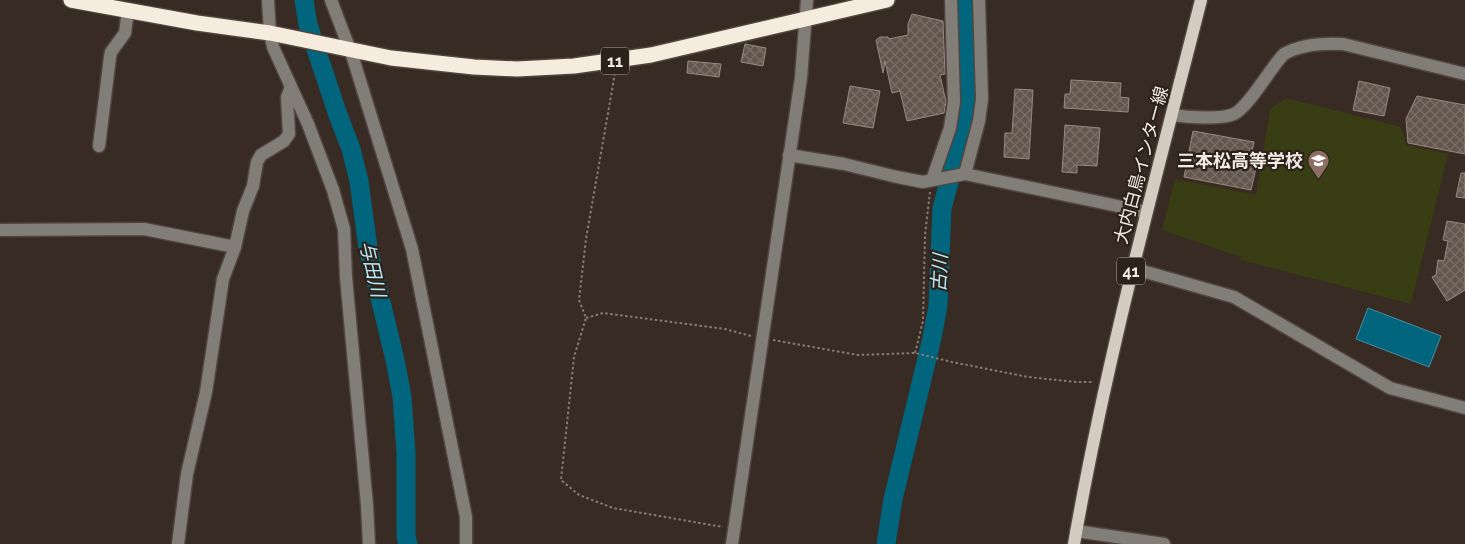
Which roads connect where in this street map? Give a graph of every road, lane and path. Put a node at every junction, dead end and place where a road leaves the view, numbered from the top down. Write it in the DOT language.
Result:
graph roads {
  1 [pos="71,0"];
  2 [pos="268,0"];
  3 [pos="331,0"];
  4 [pos="807,0"];
  5 [pos="887,0"];
  6 [pos="951,0"];
  7 [pos="979,0"];
  8 [pos="1201,0"];
  9 [pos="128,10"];
  10 [pos="807,19"];
  11 [pos="270,33"];
  12 [pos="343,47"];
  13 [pos="618,61"];
  14 [pos="1465,74"];
  15 [pos="291,87"];
  16 [pos="1172,115"];
  17 [pos="98,146"];
  18 [pos="789,155"];
  19 [pos="963,174"];
  20 [pos="935,180"];
  21 [pos="1146,212"];
  22 [pos="0,230"];
  23 [pos="235,247"];
  24 [pos="1132,268"];
  25 [pos="586,318"];
  26 [pos="762,339"];
  27 [pos="915,353"];
  28 [pos="1105,381"];
  29 [pos="1465,408"];
  30 [pos="734,529"];
  31 [pos="1076,531"];
  32 [pos="178,544"];
  33 [pos="369,544"];
  34 [pos="466,544"];
  35 [pos="732,544"];
  36 [pos="1074,544"];
  37 [pos="1164,544"];
  1 -- 9 [label="highway, 11"];
  2 -- 11 [label="street"];
  3 -- 12 [label="street"];
  4 -- 10 [label="street"];
  5 -- 10 [label="highway, 11"];
  6 -- 20 [label="street"];
  7 -- 19 [label="street"];
  8 -- 16 [label="main road, 大内白鳥インター線 / 41"];
  9 -- 11 [label="highway, 11"];
  9 -- 17 [label="street"];
  10 -- 13 [label="highway, 11"];
  10 -- 18 [label="street"];
  11 -- 12 [label="highway, 11"];
  11 -- 15 [label="street"];
  12 -- 13 [label="highway, 11"];
  12 -- 34 [label="street"];
  13 -- 25 [label="path"];
  14 -- 16 [label="street"];
  15 -- 23 [label="street"];
  15 -- 33 [label="street"];
  16 -- 21 [label="main road, 大内白鳥インター線 / 41"];
  18 -- 20 [label="street"];
  18 -- 26 [label="street"];
  19 -- 20 [label="street"];
  19 -- 21 [label="street"];
  20 -- 27 [label="path"];
  21 -- 24 [label="main road, 大内白鳥インター線 / 41"];
  22 -- 23 [label="street"];
  23 -- 32 [label="street"];
  24 -- 28 [label="main road, 大内白鳥インター線 / 41"];
  24 -- 29 [label="street"];
  25 -- 26 [label="path"];
  25 -- 30 [label="path"];
  26 -- 27 [label="path"];
  26 -- 30 [label="street"];
  27 -- 28 [label="path"];
  28 -- 31 [label="main road, 大内白鳥インター線 / 41"];
  30 -- 35 [label="street"];
  31 -- 36 [label="main road, 大内白鳥インター線 / 41"];
  31 -- 37 [label="street"];
}
